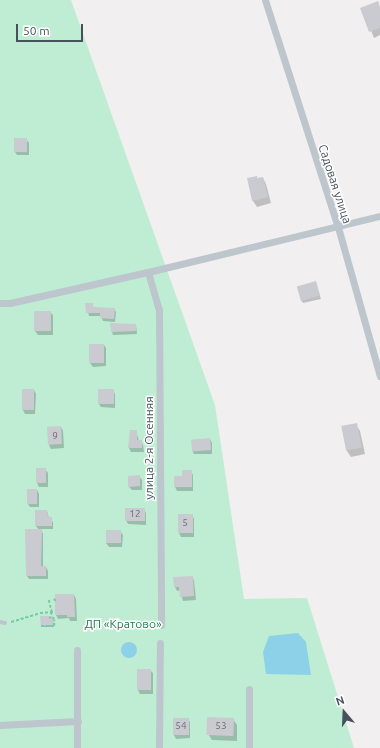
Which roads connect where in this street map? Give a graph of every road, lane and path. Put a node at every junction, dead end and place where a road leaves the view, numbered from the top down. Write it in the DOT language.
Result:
graph roads {
  1 [pos="265,0"];
  2 [pos="380,216"];
  3 [pos="338,227"];
  4 [pos="148,272"];
  5 [pos="0,303"];
  6 [pos="380,376"];
  7 [pos="54,599"];
  8 [pos="49,600"];
  9 [pos="56,601"];
  10 [pos="53,612"];
  11 [pos="52,616"];
  12 [pos="50,619"];
  13 [pos="0,622"];
  14 [pos="5,623"];
  15 [pos="161,625"];
  16 [pos="41,626"];
  17 [pos="160,644"];
  18 [pos="77,650"];
  19 [pos="249,689"];
  20 [pos="78,721"];
  21 [pos="0,725"];
  22 [pos="77,748"];
  23 [pos="160,748"];
  24 [pos="249,748"];
  1 -- 3 [label="street, Садовая улица"];
  2 -- 3 [label="street"];
  3 -- 4 [label="street"];
  3 -- 6 [label="street, Садовая улица"];
  4 -- 5 [label="street"];
  4 -- 15 [label="street, улица 2-я Осенняя"];
  7 -- 9 [label="path"];
  8 -- 10 [label="path"];
  10 -- 11 [label="path"];
  10 -- 14 [label="path"];
  11 -- 12 [label="path"];
  11 -- 16 [label="path"];
  13 -- 14 [label="lane"];
  17 -- 23 [label="street"];
  18 -- 20 [label="street"];
  19 -- 24 [label="street"];
  20 -- 21 [label="street"];
  20 -- 22 [label="street"];
}
